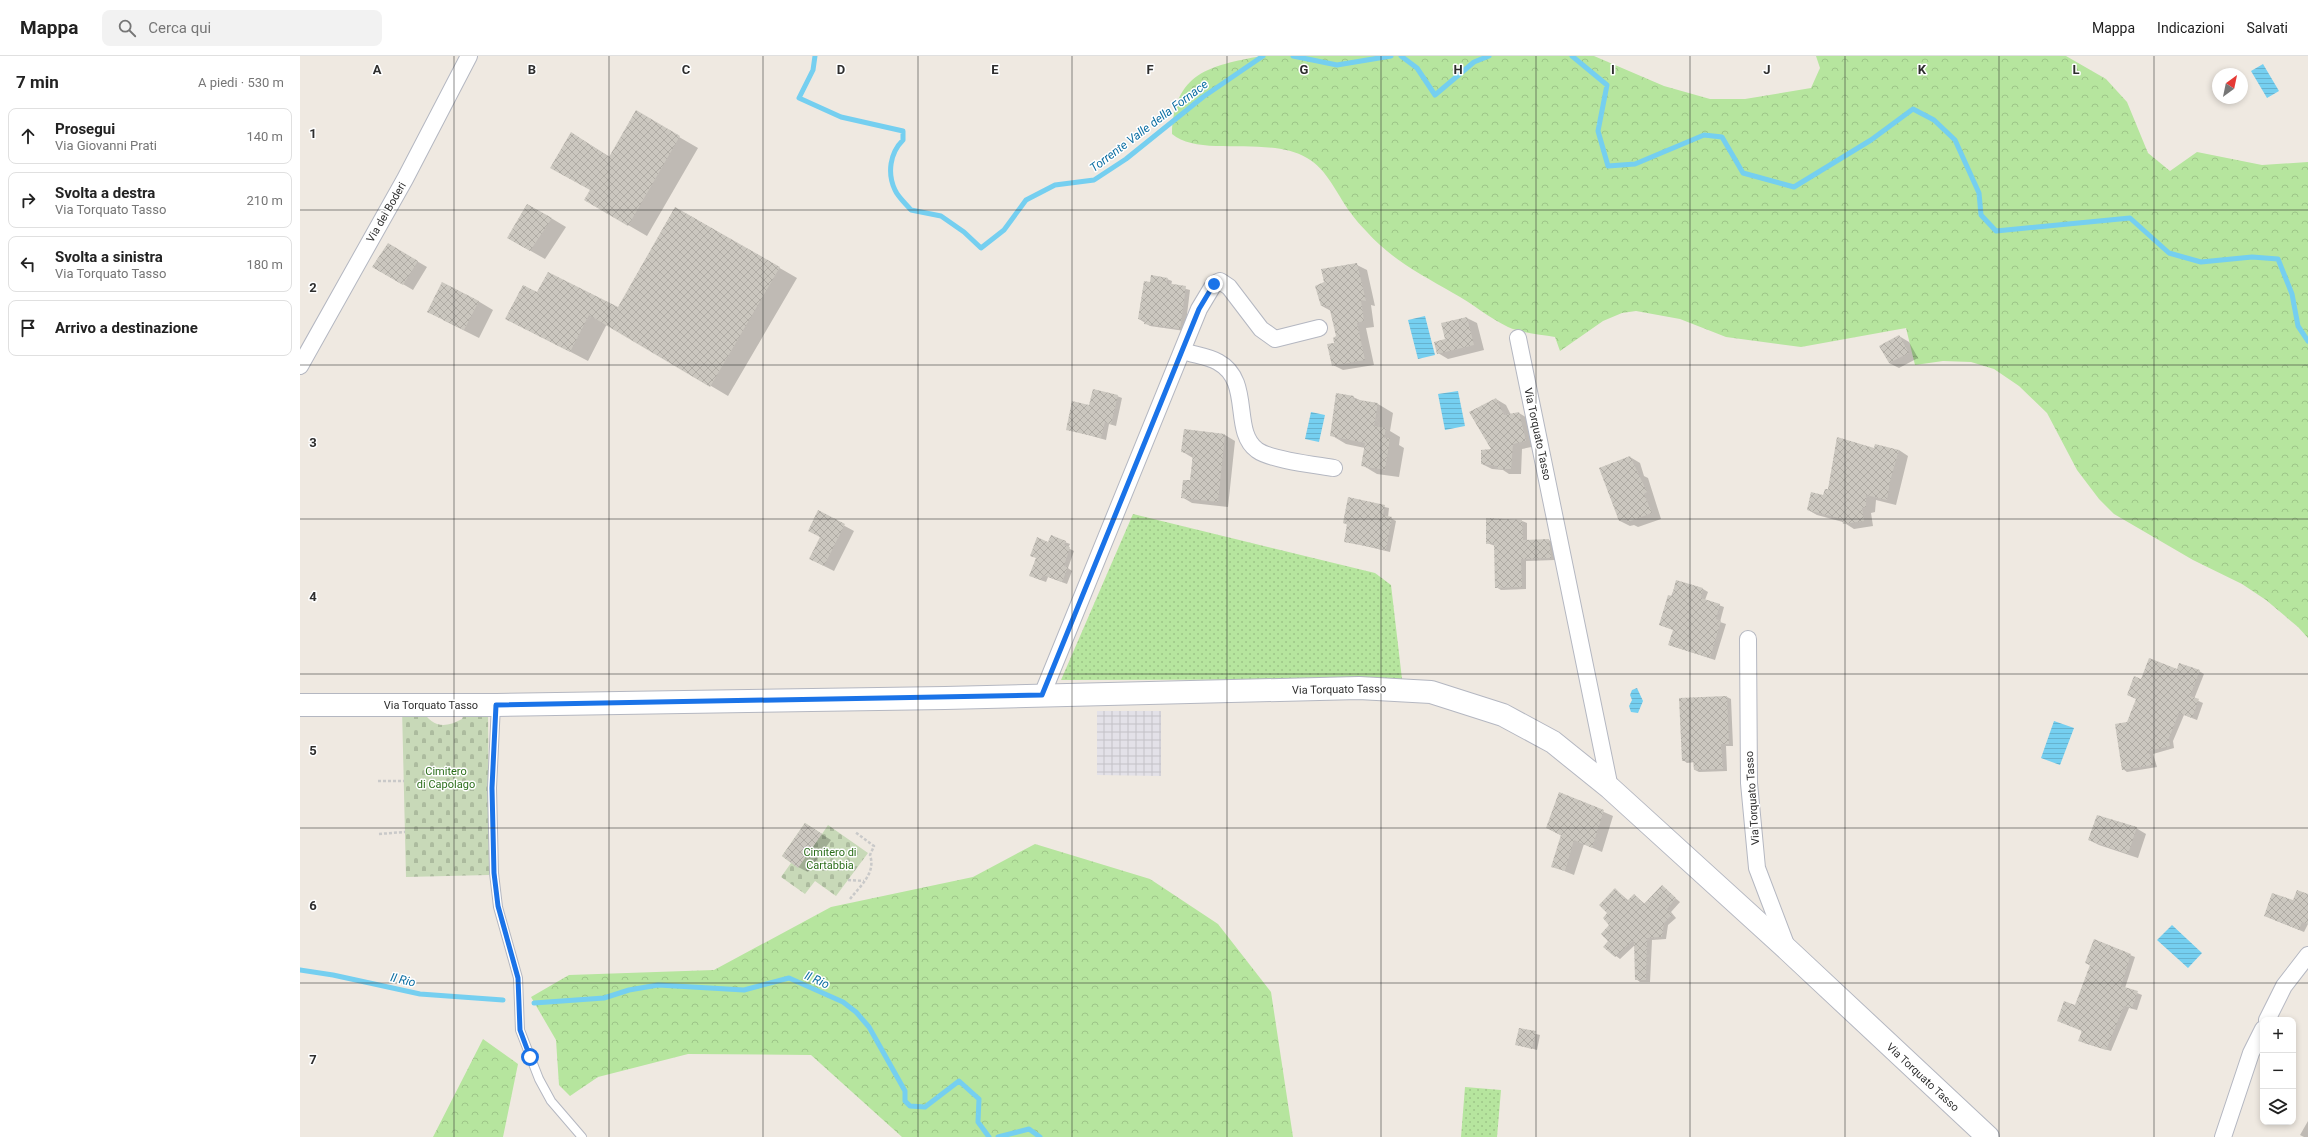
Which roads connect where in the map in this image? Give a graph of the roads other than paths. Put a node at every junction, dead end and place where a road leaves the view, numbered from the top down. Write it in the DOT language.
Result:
graph roads {
  1 [pos="469,56"];
  2 [pos="1318,328"];
  3 [pos="1518,338"];
  4 [pos="1183,352"];
  5 [pos="300,366"];
  6 [pos="1334,468"];
  7 [pos="1748,639"];
  8 [pos="1042,695"];
  9 [pos="300,705"];
  10 [pos="496,705"];
  11 [pos="1610,788"];
  12 [pos="1788,950"];
  13 [pos="2307,957"];
  14 [pos="2268,1017"];
  15 [pos="2260,1035"];
  16 [pos="582,1137"];
  17 [pos="1988,1137"];
  18 [pos="2224,1137"];
  1 -- 5 [label="street, Via dei Boderi"];
  2 -- 4 [label="street"];
  3 -- 11 [label="street, Via Torquato Tasso"];
  4 -- 6 [label="street"];
  4 -- 8 [label="street"];
  7 -- 12 [label="street, Via Torquato Tasso"];
  8 -- 10 [label="street, Via Torquato Tasso"];
  8 -- 11 [label="street, Via Torquato Tasso"];
  9 -- 10 [label="street, Via Torquato Tasso"];
  10 -- 16 [label="lane"];
  11 -- 12 [label="street, Via Torquato Tasso"];
  12 -- 17 [label="street, Via Torquato Tasso"];
  13 -- 14 [label="street"];
  15 -- 18 [label="street"];
}
